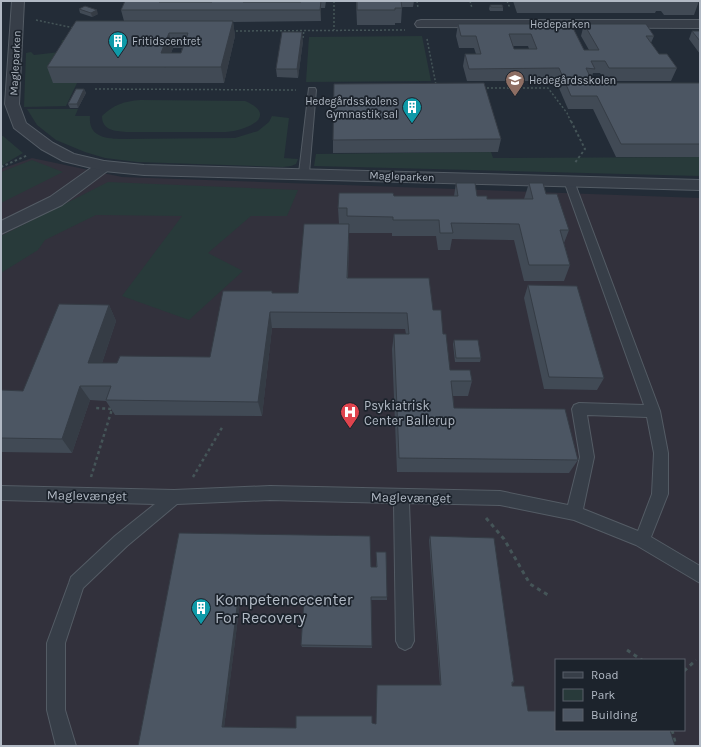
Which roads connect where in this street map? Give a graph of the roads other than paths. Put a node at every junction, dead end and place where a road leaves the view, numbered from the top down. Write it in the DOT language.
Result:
graph roads {
  1 [pos="18,1"];
  2 [pos="421,24"];
  3 [pos="700,24"];
  4 [pos="312,90"];
  5 [pos="104,166"];
  6 [pos="304,173"];
  7 [pos="569,181"];
  8 [pos="700,185"];
  9 [pos="1,228"];
  10 [pos="653,411"];
  11 [pos="1,493"];
  12 [pos="181,497"];
  13 [pos="401,497"];
  14 [pos="574,513"];
  15 [pos="642,540"];
  16 [pos="700,575"];
  17 [pos="405,641"];
  18 [pos="66,746"];
  1 -- 5 [label="street, Magleparken"];
  2 -- 3 [label="street, Hedeparken"];
  4 -- 6 [label="lane"];
  5 -- 6 [label="street, Magleparken"];
  5 -- 9 [label="street"];
  6 -- 7 [label="street, Magleparken"];
  7 -- 8 [label="street, Magleparken"];
  7 -- 10 [label="lane"];
  10 -- 14 [label="lane"];
  10 -- 15 [label="lane"];
  11 -- 12 [label="lane, Maglevænget"];
  12 -- 13 [label="lane, Maglevænget"];
  12 -- 18 [label="lane"];
  13 -- 14 [label="lane, Maglevænget"];
  13 -- 17 [label="lane"];
  14 -- 15 [label="lane, Maglevænget"];
  15 -- 16 [label="lane, Maglevænget"];
}
